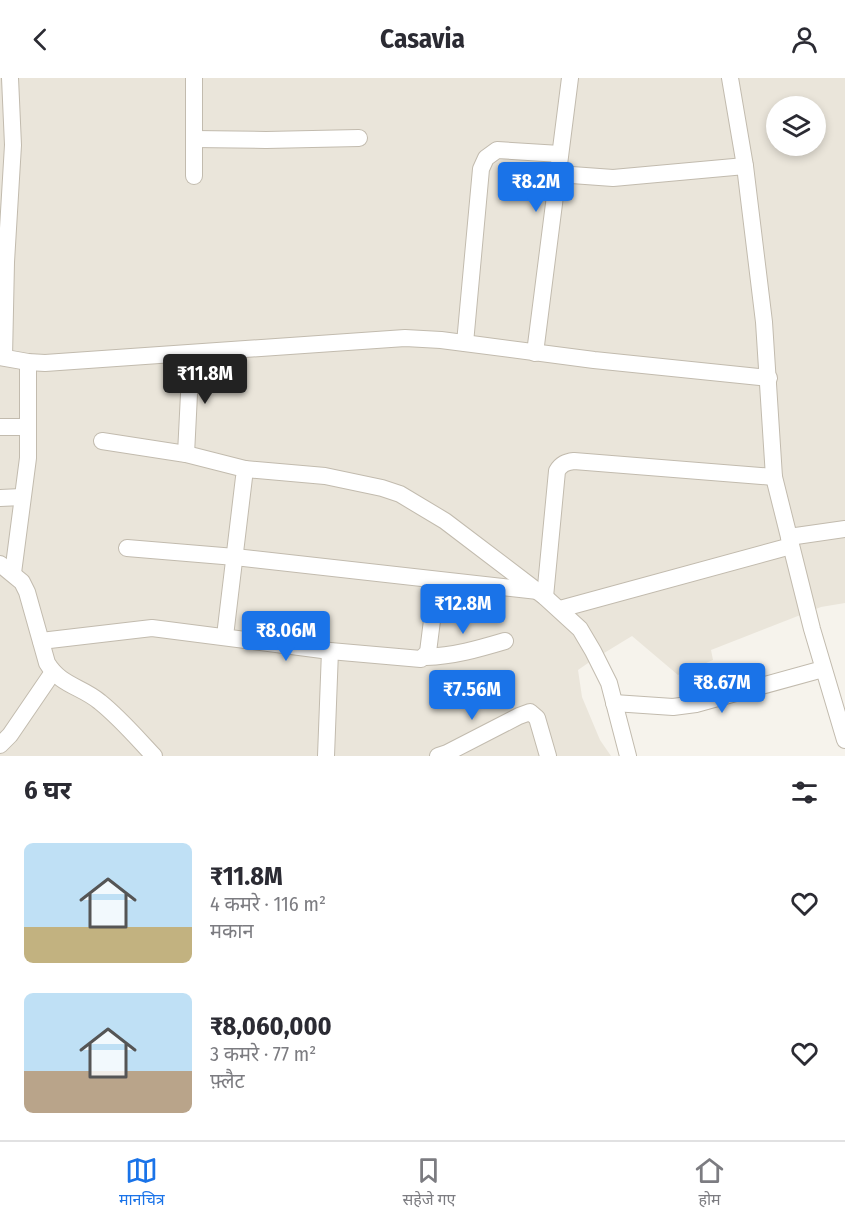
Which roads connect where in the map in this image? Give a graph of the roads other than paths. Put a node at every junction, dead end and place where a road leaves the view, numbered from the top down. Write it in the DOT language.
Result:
graph roads {
  1 [pos="10,78"];
  2 [pos="194,78"];
  3 [pos="570,78"];
  4 [pos="730,78"];
  5 [pos="359,138"];
  6 [pos="194,139"];
  7 [pos="560,154"];
  8 [pos="745,166"];
  9 [pos="558,174"];
  10 [pos="194,176"];
  11 [pos="465,343"];
  12 [pos="535,353"];
  13 [pos="191,354"];
  14 [pos="2,357"];
  15 [pos="28,362"];
  16 [pos="769,378"];
  17 [pos="0,427"];
  18 [pos="28,427"];
  19 [pos="102,441"];
  20 [pos="186,454"];
  21 [pos="245,470"];
  22 [pos="774,477"];
  23 [pos="22,497"];
  24 [pos="0,498"];
  25 [pos="845,529"];
  26 [pos="790,541"];
  27 [pos="127,548"];
  28 [pos="235,557"];
  29 [pos="6,569"];
  30 [pos="437,581"];
  31 [pos="541,594"];
  32 [pos="560,609"];
  33 [pos="225,636"];
  34 [pos="41,641"];
  35 [pos="505,641"];
  36 [pos="330,651"];
  37 [pos="426,657"];
  38 [pos="824,669"];
  39 [pos="53,672"];
  40 [pos="614,703"];
  41 [pos="845,741"];
  42 [pos="0,745"];
  43 [pos="154,756"];
  44 [pos="326,756"];
  45 [pos="438,756"];
  46 [pos="548,756"];
  47 [pos="628,756"];
  1 -- 14 [label="street"];
  2 -- 6 [label="street"];
  3 -- 7 [label="street"];
  4 -- 8 [label="street"];
  5 -- 6 [label="street"];
  6 -- 10 [label="street"];
  7 -- 9 [label="street"];
  7 -- 11 [label="street"];
  8 -- 9 [label="street"];
  8 -- 16 [label="street"];
  9 -- 12 [label="street"];
  11 -- 12 [label="street"];
  11 -- 13 [label="street"];
  12 -- 16 [label="street"];
  13 -- 15 [label="street"];
  13 -- 20 [label="street"];
  14 -- 15 [label="street"];
  15 -- 18 [label="street"];
  16 -- 22 [label="street"];
  17 -- 18 [label="street"];
  18 -- 23 [label="street"];
  19 -- 20 [label="street"];
  20 -- 21 [label="street"];
  21 -- 28 [label="street"];
  21 -- 31 [label="street"];
  22 -- 26 [label="street"];
  22 -- 31 [label="street"];
  23 -- 24 [label="street"];
  23 -- 29 [label="street"];
  25 -- 26 [label="street"];
  26 -- 32 [label="street"];
  26 -- 38 [label="street"];
  27 -- 28 [label="street"];
  28 -- 30 [label="street"];
  28 -- 33 [label="street"];
  29 -- 34 [label="street"];
  30 -- 31 [label="street"];
  30 -- 37 [label="street"];
  31 -- 32 [label="street"];
  32 -- 40 [label="street"];
  33 -- 34 [label="street"];
  33 -- 36 [label="street"];
  34 -- 39 [label="street"];
  35 -- 37 [label="street"];
  36 -- 37 [label="street"];
  36 -- 44 [label="street"];
  38 -- 40 [label="street"];
  38 -- 41 [label="street"];
  39 -- 42 [label="street"];
  39 -- 43 [label="street"];
  40 -- 47 [label="street"];
  45 -- 46 [label="street"];
}
